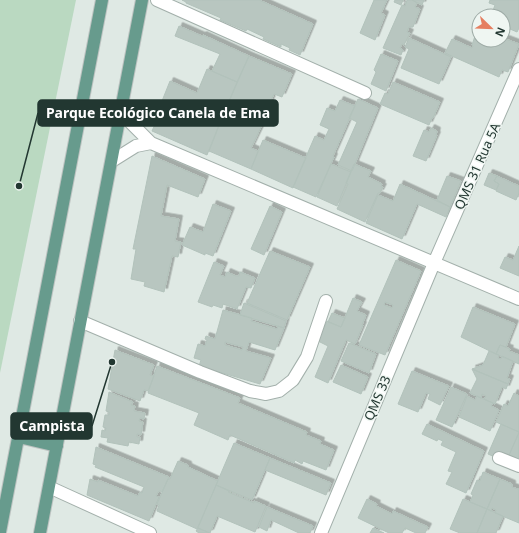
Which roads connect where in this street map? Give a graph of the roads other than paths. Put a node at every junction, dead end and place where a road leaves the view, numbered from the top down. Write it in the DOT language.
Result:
graph roads {
  1 [pos="102,0"];
  2 [pos="142,0"];
  3 [pos="157,0"];
  4 [pos="519,69"];
  5 [pos="365,92"];
  6 [pos="121,113"];
  7 [pos="151,143"];
  8 [pos="112,161"];
  9 [pos="434,263"];
  10 [pos="519,299"];
  11 [pos="326,302"];
  12 [pos="80,321"];
  13 [pos="19,437"];
  14 [pos="57,446"];
  15 [pos="499,458"];
  16 [pos="519,466"];
  17 [pos="49,487"];
  18 [pos="0,532"];
  19 [pos="40,533"];
  20 [pos="150,533"];
  21 [pos="321,533"];
  1 -- 13 [label="main road"];
  2 -- 6 [label="main road"];
  3 -- 5 [label="street"];
  4 -- 9 [label="street, QMS 31 Rua 5A"];
  6 -- 7 [label="street"];
  6 -- 8 [label="main road"];
  7 -- 8 [label="street"];
  7 -- 9 [label="street"];
  8 -- 12 [label="main road"];
  9 -- 10 [label="street"];
  9 -- 21 [label="street, QMS 33"];
  11 -- 12 [label="street"];
  12 -- 14 [label="main road"];
  13 -- 14 [label="main road"];
  13 -- 18 [label="main road"];
  14 -- 17 [label="main road"];
  15 -- 16 [label="street"];
  17 -- 19 [label="main road"];
  17 -- 20 [label="street"];
}
